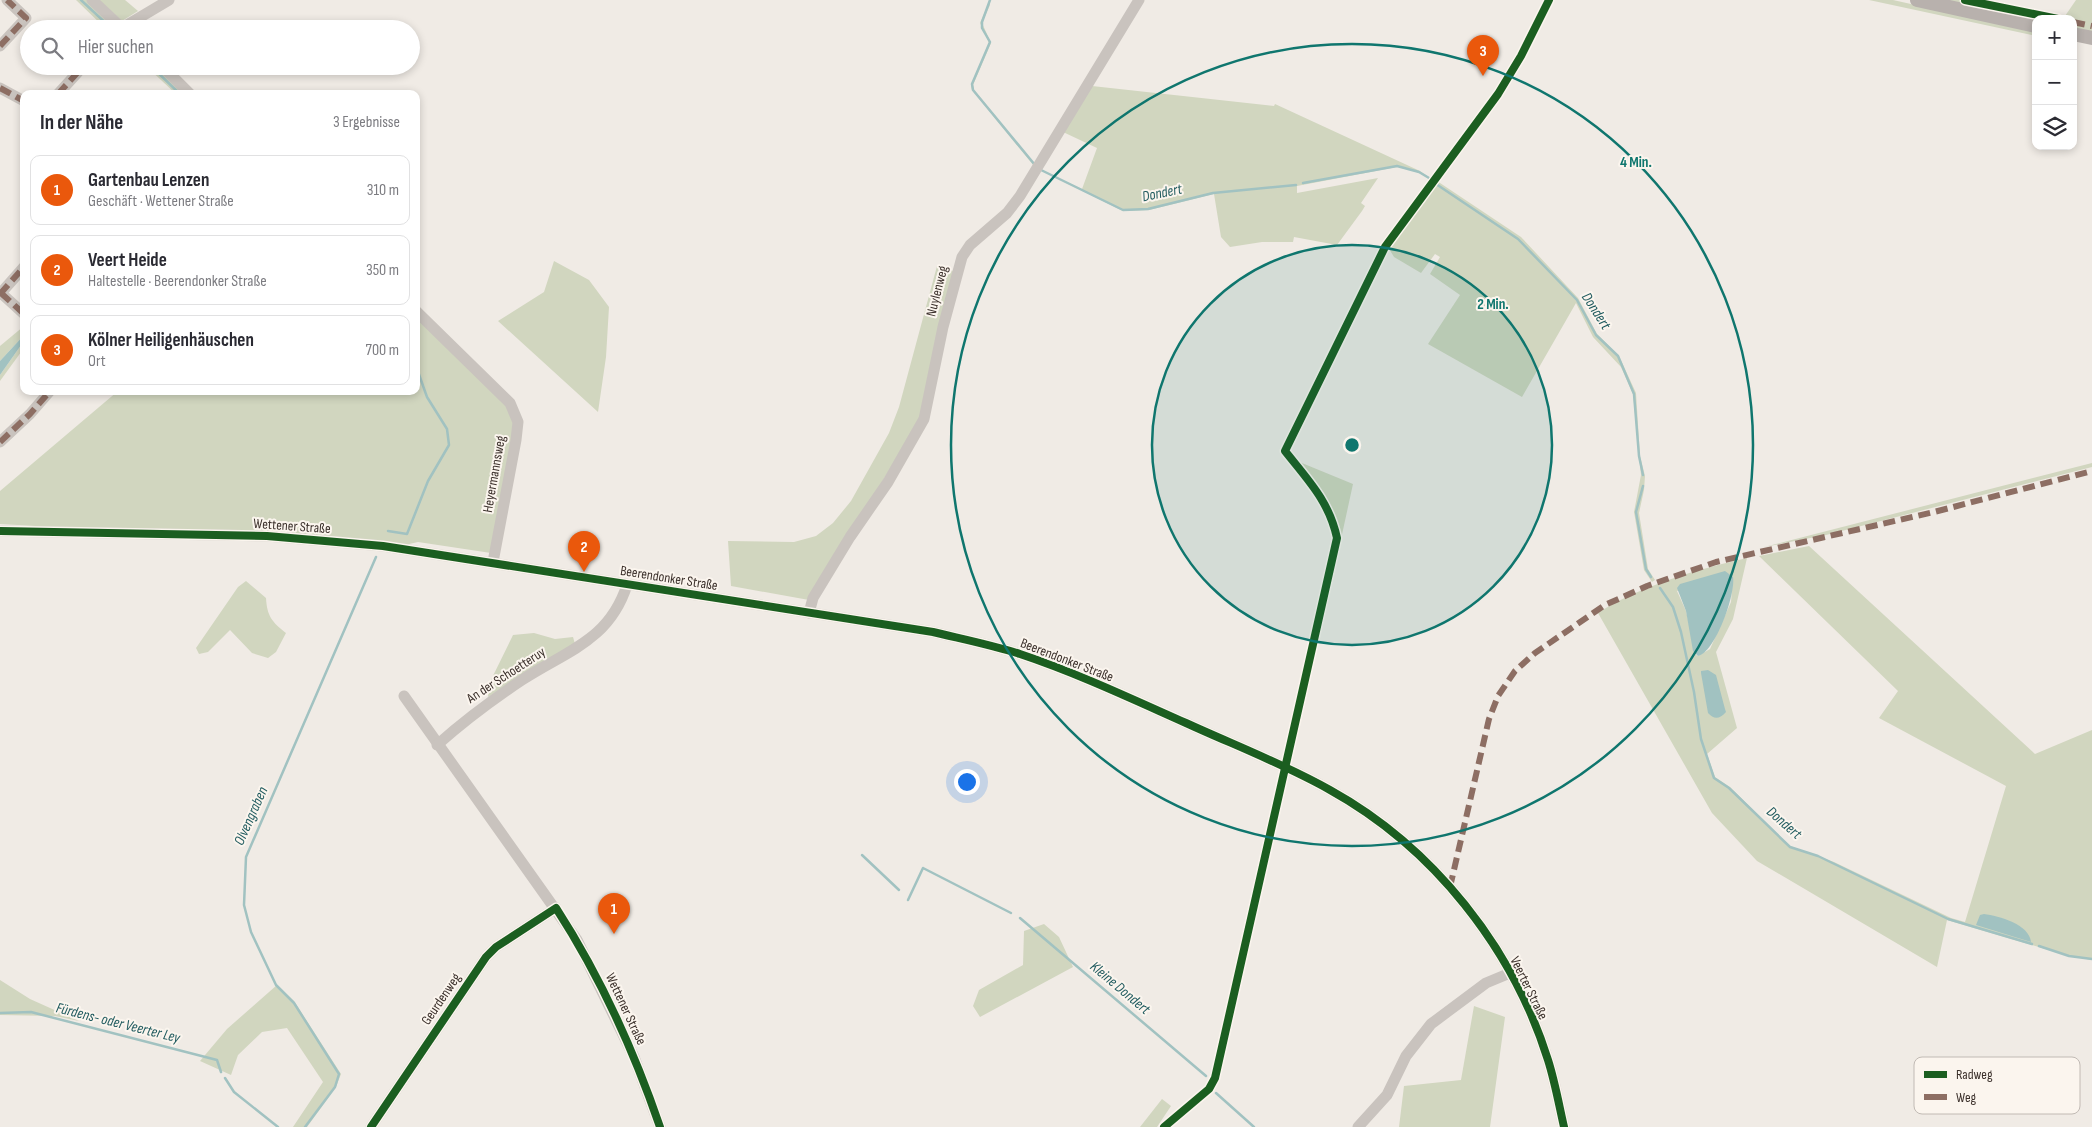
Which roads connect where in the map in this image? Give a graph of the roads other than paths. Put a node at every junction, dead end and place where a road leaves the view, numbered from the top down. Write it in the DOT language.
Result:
graph roads {
  1 [pos="7,0"];
  2 [pos="92,0"];
  3 [pos="169,0"];
  4 [pos="1139,0"];
  5 [pos="1917,0"];
  6 [pos="24,20"];
  7 [pos="113,20"];
  8 [pos="135,20"];
  9 [pos="20,24"];
  10 [pos="2032,25"];
  11 [pos="2077,35"];
  12 [pos="2092,38"];
  13 [pos="0,46"];
  14 [pos="75,75"];
  15 [pos="171,75"];
  16 [pos="0,88"];
  17 [pos="62,90"];
  18 [pos="186,90"];
  19 [pos="20,99"];
  20 [pos="20,272"];
  21 [pos="0,294"];
  22 [pos="20,311"];
  23 [pos="420,315"];
  24 [pos="47,395"];
  25 [pos="0,442"];
  26 [pos="0,531"];
  27 [pos="492,562"];
  28 [pos="580,576"];
  29 [pos="627,585"];
  30 [pos="810,613"];
  31 [pos="404,696"];
  32 [pos="437,745"];
  33 [pos="1440,876"];
  34 [pos="556,908"];
  35 [pos="1510,973"];
  36 [pos="370,1127"];
  37 [pos="660,1127"];
  38 [pos="1358,1127"];
  39 [pos="1564,1127"];
  1 -- 6 [label="street"];
  2 -- 7 [label="street"];
  3 -- 8 [label="street"];
  4 -- 30 [label="street, Nuylenweg"];
  5 -- 10 [label="main road"];
  9 -- 13 [label="street"];
  11 -- 12 [label="main road"];
  14 -- 17 [label="street"];
  15 -- 18 [label="street"];
  16 -- 19 [label="street"];
  20 -- 21 [label="street"];
  21 -- 22 [label="street"];
  23 -- 27 [label="street, Heyermannsweg"];
  24 -- 25 [label="street"];
  26 -- 27 [label="street, Wettener Straße"];
  27 -- 28 [label="street, Wettener Straße"];
  28 -- 29 [label="street, Beerendonker Straße"];
  29 -- 30 [label="street, Beerendonker Straße"];
  29 -- 32 [label="street, An der Schoetteruy"];
  30 -- 33 [label="street, Beerendonker Straße"];
  31 -- 32 [label="street"];
  32 -- 34 [label="street, Wettener Straße"];
  33 -- 35 [label="street, Veerter Straße"];
  34 -- 36 [label="street, Geurdenweg"];
  34 -- 37 [label="street, Wettener Straße"];
  35 -- 38 [label="street, Veerter Straße"];
  35 -- 39 [label="street, Veerter Straße"];
}
